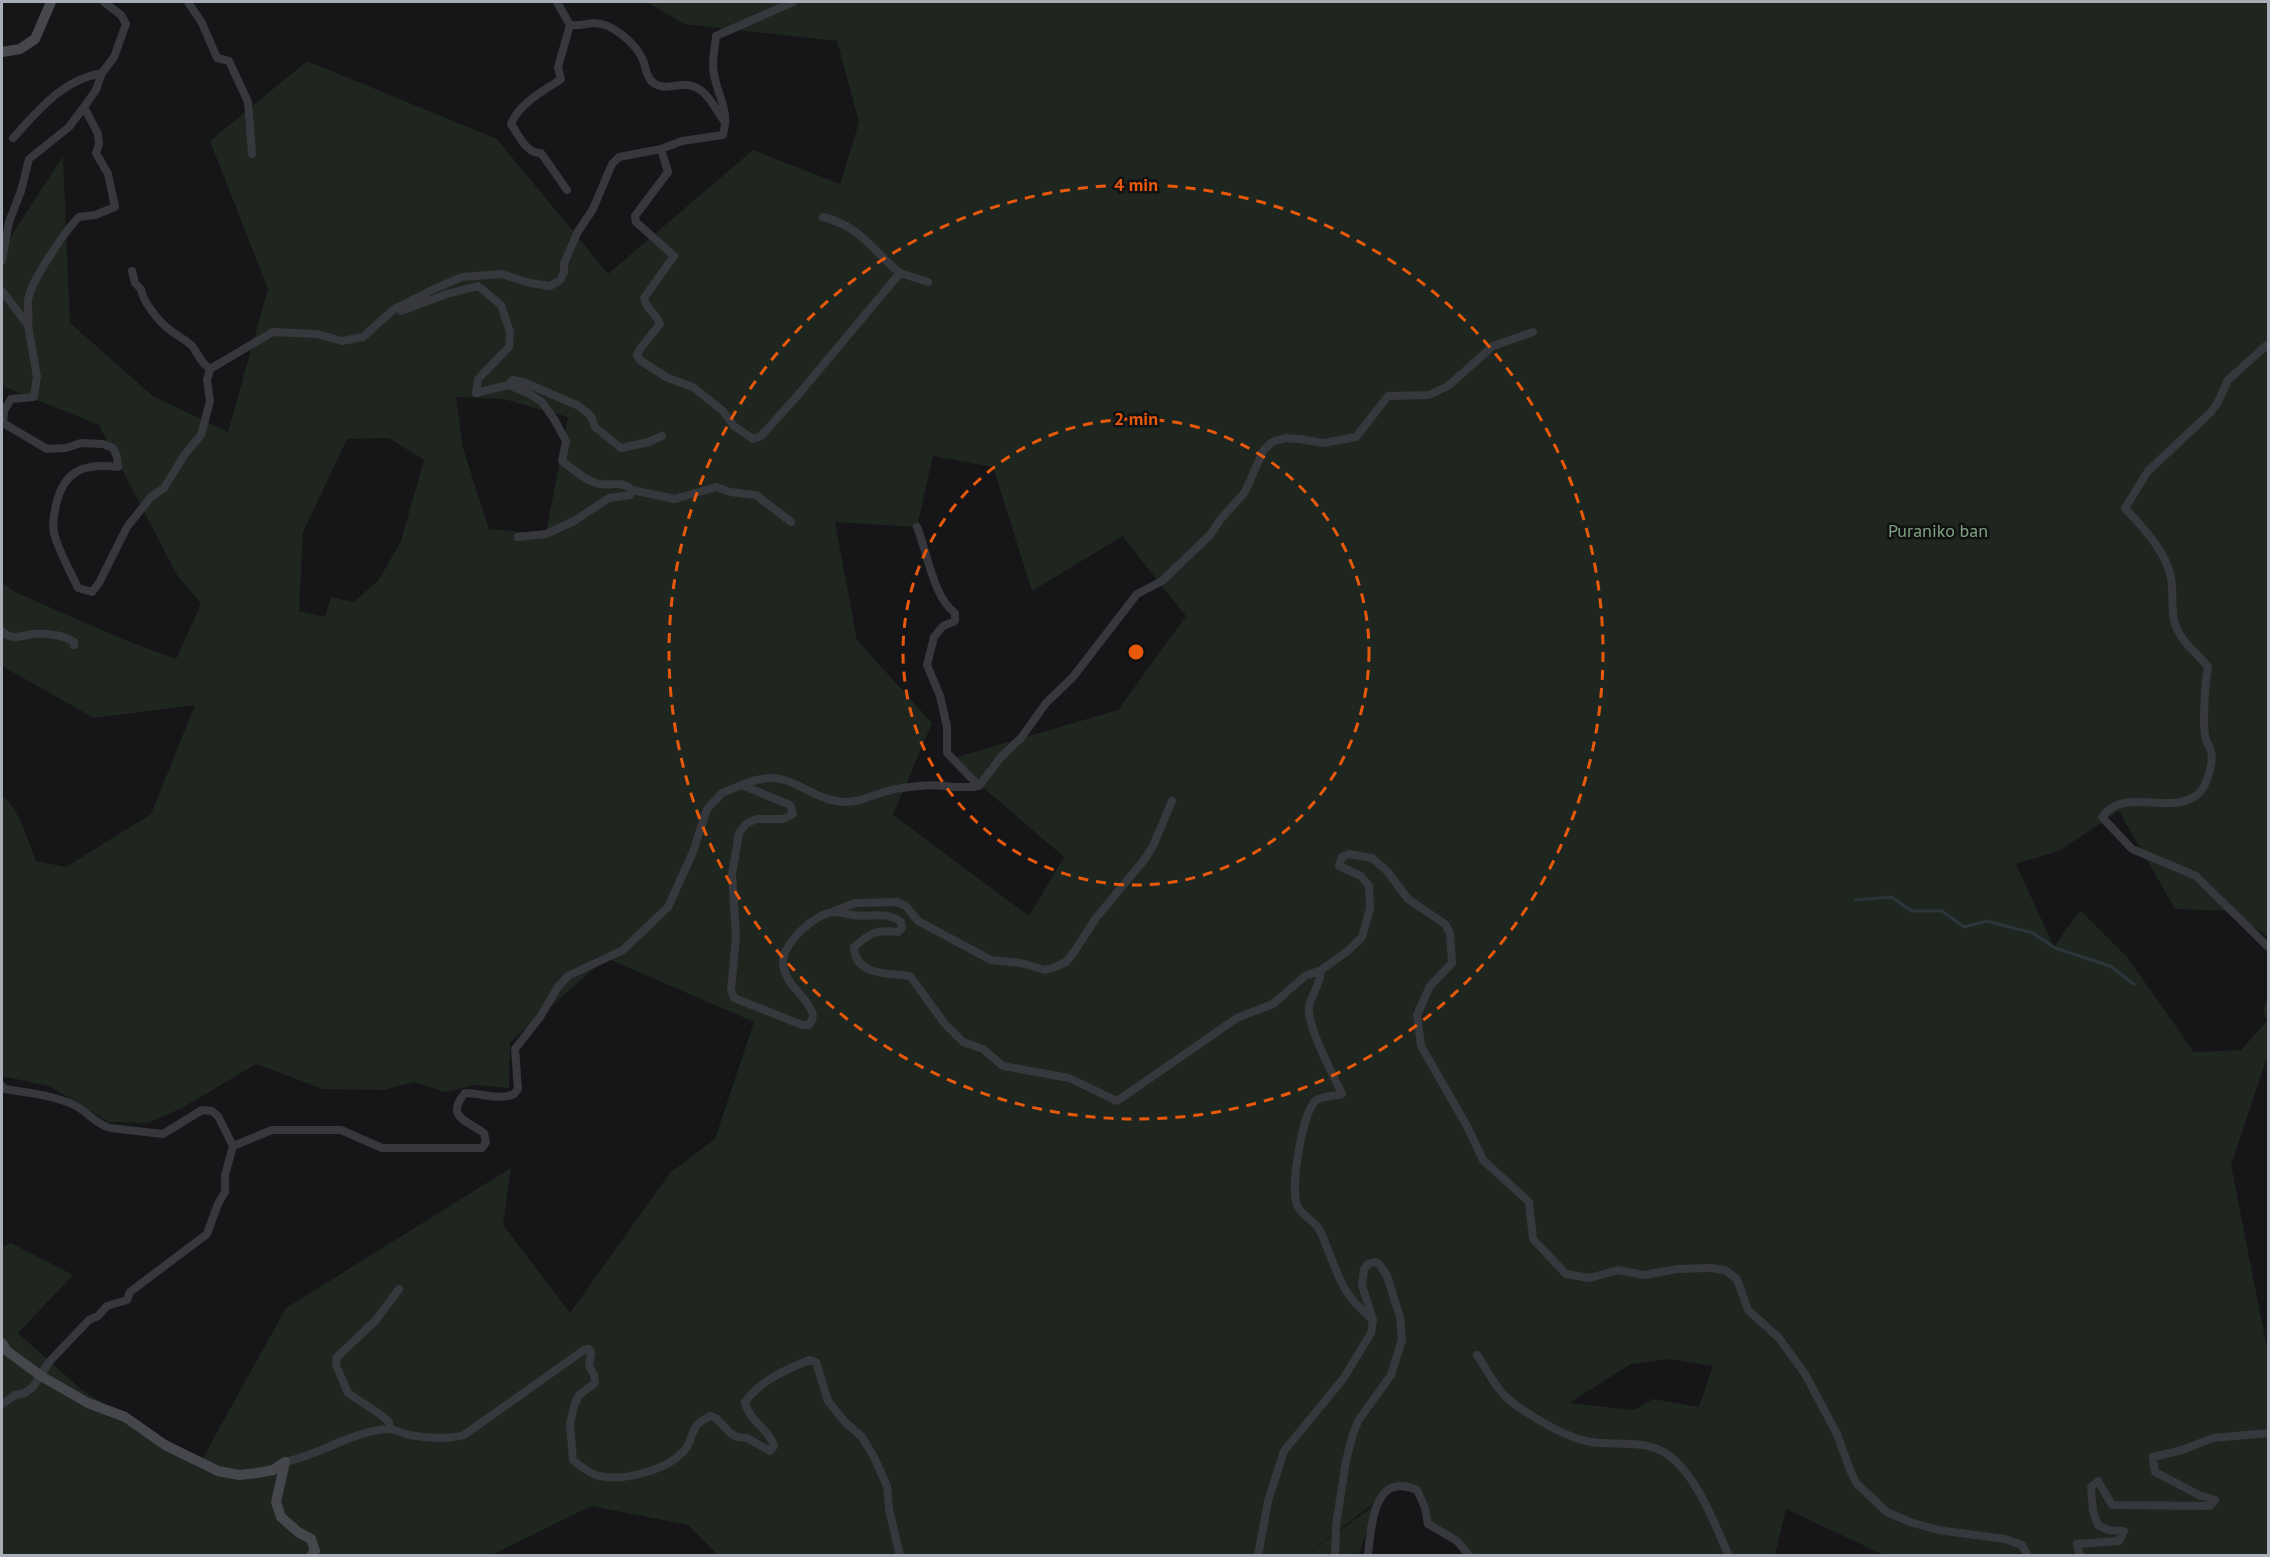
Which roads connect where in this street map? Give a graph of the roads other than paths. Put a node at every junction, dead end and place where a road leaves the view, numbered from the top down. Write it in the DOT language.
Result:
graph roads {
  1 [pos="51,2"];
  2 [pos="104,2"];
  3 [pos="188,2"];
  4 [pos="557,2"];
  5 [pos="793,2"];
  6 [pos="570,25"];
  7 [pos="2,52"];
  8 [pos="102,73"];
  9 [pos="84,107"];
  10 [pos="726,123"];
  11 [pos="13,138"];
  12 [pos="661,148"];
  13 [pos="252,153"];
  14 [pos="567,190"];
  15 [pos="823,217"];
  16 [pos="2,260"];
  17 [pos="132,271"];
  18 [pos="900,273"];
  19 [pos="928,282"];
  20 [pos="2,291"];
  21 [pos="398,307"];
  22 [pos="28,325"];
  23 [pos="1533,332"];
  24 [pos="2268,345"];
  25 [pos="210,369"];
  26 [pos="508,385"];
  27 [pos="662,436"];
  28 [pos="632,490"];
  29 [pos="791,522"];
  30 [pos="917,527"];
  31 [pos="518,537"];
  32 [pos="2,631"];
  33 [pos="74,645"];
  34 [pos="742,785"];
  35 [pos="979,786"];
  36 [pos="1172,801"];
  37 [pos="833,912"];
  38 [pos="2268,947"];
  39 [pos="1321,970"];
  40 [pos="2,1086"];
  41 [pos="233,1146"];
  42 [pos="399,1289"];
  43 [pos="1373,1320"];
  44 [pos="2,1343"];
  45 [pos="1477,1354"];
  46 [pos="41,1376"];
  47 [pos="2,1404"];
  48 [pos="390,1429"];
  49 [pos="2268,1433"];
  50 [pos="285,1462"];
  51 [pos="311,1556"];
  52 [pos="900,1556"];
  53 [pos="1258,1556"];
  54 [pos="1335,1556"];
  55 [pos="1368,1556"];
  56 [pos="1470,1556"];
  57 [pos="1729,1556"];
  58 [pos="2028,1556"];
  59 [pos="2080,1556"];
  1 -- 7 [label="street"];
  2 -- 8 [label="street"];
  3 -- 13 [label="street"];
  4 -- 6 [label="street"];
  5 -- 10 [label="street"];
  6 -- 10 [label="street"];
  6 -- 14 [label="street"];
  8 -- 9 [label="street"];
  8 -- 11 [label="street"];
  9 -- 16 [label="street"];
  9 -- 22 [label="street"];
  10 -- 12 [label="street"];
  12 -- 18 [label="street"];
  12 -- 21 [label="street"];
  15 -- 18 [label="street"];
  17 -- 25 [label="street"];
  18 -- 19 [label="street"];
  20 -- 22 [label="street"];
  21 -- 25 [label="street"];
  21 -- 26 [label="street"];
  22 -- 25 [label="street"];
  23 -- 35 [label="street"];
  24 -- 38 [label="street"];
  26 -- 27 [label="street"];
  26 -- 28 [label="street"];
  28 -- 29 [label="street"];
  28 -- 31 [label="street"];
  30 -- 35 [label="street"];
  32 -- 33 [label="street"];
  34 -- 35 [label="street"];
  34 -- 37 [label="street"];
  34 -- 41 [label="street"];
  36 -- 37 [label="street"];
  37 -- 39 [label="street"];
  39 -- 43 [label="street"];
  39 -- 58 [label="street"];
  40 -- 41 [label="street"];
  41 -- 46 [label="street"];
  42 -- 48 [label="street"];
  43 -- 53 [label="street"];
  43 -- 54 [label="street"];
  44 -- 46 [label="street"];
  45 -- 57 [label="street"];
  46 -- 47 [label="street"];
  46 -- 50 [label="street"];
  48 -- 50 [label="street"];
  48 -- 52 [label="street"];
  49 -- 59 [label="street"];
  50 -- 51 [label="street"];
  55 -- 56 [label="street"];
}
